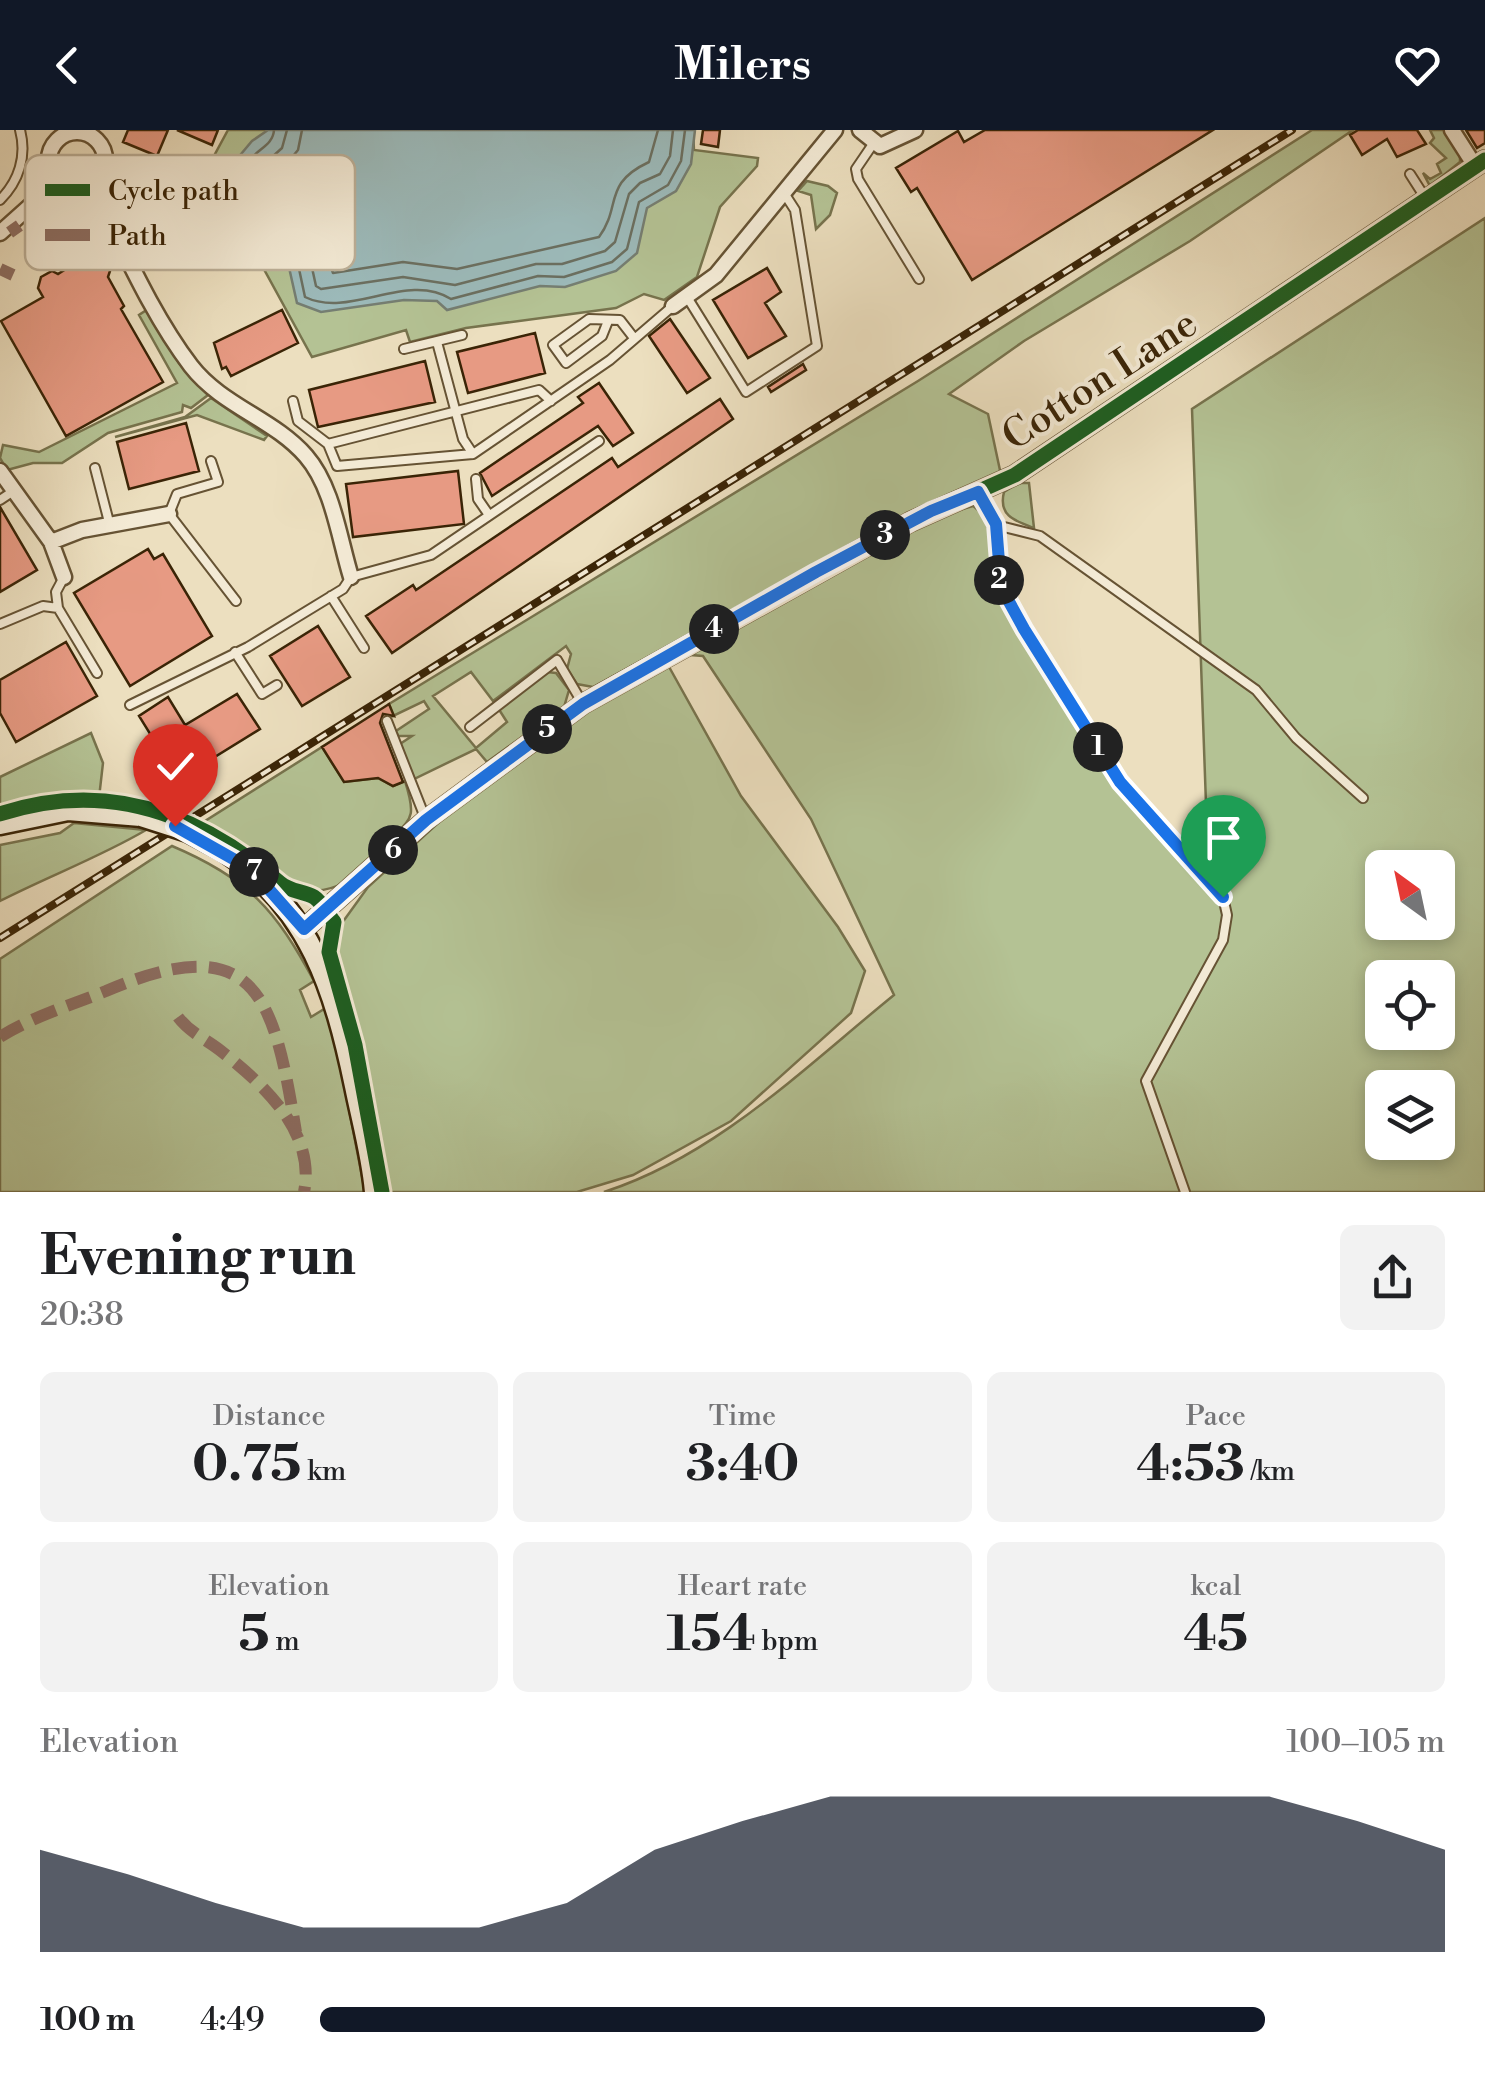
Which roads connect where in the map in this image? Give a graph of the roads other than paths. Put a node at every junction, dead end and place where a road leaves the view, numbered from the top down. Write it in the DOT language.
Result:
graph roads {
  1 [pos="20,130"];
  2 [pos="835,130"];
  3 [pos="860,130"];
  4 [pos="915,130"];
  5 [pos="1452,130"];
  6 [pos="64,132"];
  7 [pos="91,132"];
  8 [pos="873,144"];
  9 [pos="50,155"];
  10 [pos="103,155"];
  11 [pos="1480,163"];
  12 [pos="1410,174"];
  13 [pos="783,192"];
  14 [pos="1426,199"];
  15 [pos="0,200"];
  16 [pos="25,210"];
  17 [pos="0,232"];
  18 [pos="136,270"];
  19 [pos="919,279"];
  20 [pos="687,297"];
  21 [pos="673,306"];
  22 [pos="608,321"];
  23 [pos="462,334"];
  24 [pos="634,338"];
  25 [pos="437,342"];
  26 [pos="404,349"];
  27 [pos="293,401"];
  28 [pos="550,402"];
  29 [pos="456,411"];
  30 [pos="599,441"];
  31 [pos="328,444"];
  32 [pos="474,454"];
  33 [pos="211,461"];
  34 [pos="95,468"];
  35 [pos="0,472"];
  36 [pos="476,478"];
  37 [pos="978,492"];
  38 [pos="6,496"];
  39 [pos="169,514"];
  40 [pos="489,516"];
  41 [pos="996,524"];
  42 [pos="110,526"];
  43 [pos="51,542"];
  44 [pos="64,577"];
  45 [pos="351,577"];
  46 [pos="332,596"];
  47 [pos="236,601"];
  48 [pos="58,608"];
  49 [pos="0,624"];
  50 [pos="364,648"];
  51 [pos="236,652"];
  52 [pos="97,673"];
  53 [pos="277,685"];
  54 [pos="583,704"];
  55 [pos="130,705"];
  56 [pos="388,721"];
  57 [pos="470,727"];
  58 [pos="1363,798"];
  59 [pos="426,820"];
  60 [pos="0,824"];
  61 [pos="304,929"];
  62 [pos="374,1192"];
  63 [pos="1185,1192"];
  1 -- 15 [label="lane"];
  2 -- 13 [label="street"];
  3 -- 8 [label="street"];
  4 -- 8 [label="street"];
  5 -- 11 [label="street"];
  6 -- 7 [label="street"];
  6 -- 9 [label="street"];
  7 -- 10 [label="street"];
  8 -- 19 [label="lane"];
  11 -- 14 [label="street, Cotton Lane"];
  12 -- 14 [label="lane"];
  13 -- 20 [label="street"];
  13 -- 20 [label="lane"];
  14 -- 37 [label="street, Cotton Lane"];
  16 -- 17 [label="street"];
  18 -- 45 [label="street"];
  20 -- 21 [label="street"];
  21 -- 24 [label="lane"];
  22 -- 22 [label="lane"];
  22 -- 24 [label="lane"];
  23 -- 25 [label="lane"];
  24 -- 28 [label="lane"];
  25 -- 26 [label="lane"];
  25 -- 29 [label="lane"];
  27 -- 31 [label="lane"];
  28 -- 29 [label="lane"];
  28 -- 32 [label="lane"];
  29 -- 31 [label="lane"];
  29 -- 32 [label="lane"];
  30 -- 40 [label="lane"];
  31 -- 32 [label="lane"];
  33 -- 39 [label="lane"];
  34 -- 42 [label="lane"];
  35 -- 38 [label="street"];
  36 -- 40 [label="lane"];
  37 -- 41 [label="lane"];
  37 -- 54 [label="street, Cotton Lane"];
  38 -- 43 [label="street"];
  39 -- 42 [label="street"];
  39 -- 47 [label="lane"];
  40 -- 45 [label="lane"];
  41 -- 58 [label="lane"];
  41 -- 63 [label="lane"];
  42 -- 43 [label="street"];
  43 -- 44 [label="street"];
  44 -- 48 [label="lane"];
  45 -- 46 [label="lane"];
  46 -- 50 [label="lane"];
  46 -- 51 [label="lane"];
  48 -- 49 [label="lane"];
  48 -- 52 [label="lane"];
  51 -- 53 [label="lane"];
  51 -- 55 [label="lane"];
  54 -- 57 [label="lane"];
  54 -- 59 [label="street, Cotton Lane"];
  56 -- 59 [label="lane"];
  59 -- 61 [label="street, Cotton Lane"];
  60 -- 61 [label="main road, bridge"];
  61 -- 62 [label="main road"];
}
